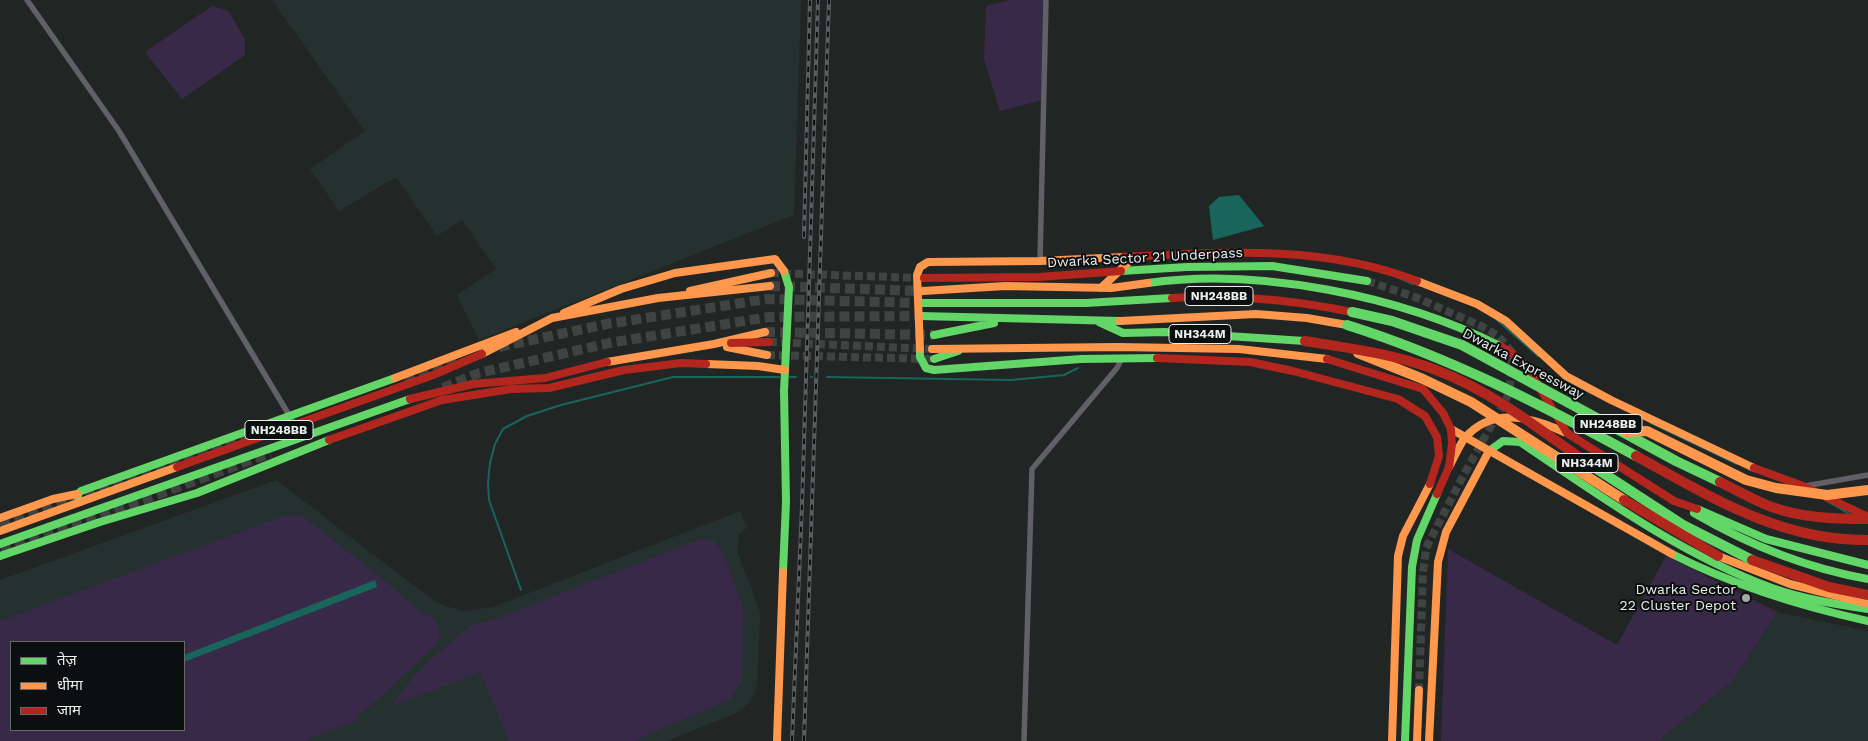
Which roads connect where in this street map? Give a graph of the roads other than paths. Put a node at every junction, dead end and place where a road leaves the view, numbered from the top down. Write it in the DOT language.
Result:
graph roads {
  1 [pos="27,0"];
  2 [pos="1046,0"];
  3 [pos="1134,257"];
  4 [pos="1040,261"];
  5 [pos="772,273"];
  6 [pos="1117,273"];
  7 [pos="924,278"];
  8 [pos="1367,281"];
  9 [pos="770,286"];
  10 [pos="1016,286"];
  11 [pos="1101,288"];
  12 [pos="923,291"];
  13 [pos="658,298"];
  14 [pos="1012,301"];
  15 [pos="921,303"];
  16 [pos="1086,303"];
  17 [pos="921,316"];
  18 [pos="552,318"];
  19 [pos="1012,319"];
  20 [pos="1098,322"];
  21 [pos="765,332"];
  22 [pos="934,334"];
  23 [pos="769,342"];
  24 [pos="714,344"];
  25 [pos="1106,347"];
  26 [pos="1342,347"];
  27 [pos="933,354"];
  28 [pos="767,355"];
  29 [pos="1122,358"];
  30 [pos="1104,359"];
  31 [pos="785,370"];
  32 [pos="1526,419"];
  33 [pos="293,420"];
  34 [pos="1451,429"];
  35 [pos="1625,432"];
  36 [pos="1566,433"];
  37 [pos="1519,436"];
  38 [pos="1466,437"];
  39 [pos="1489,452"];
  40 [pos="1449,467"];
  41 [pos="1868,475"];
  42 [pos="1803,486"];
  43 [pos="1868,490"];
  44 [pos="78,498"];
  45 [pos="1674,501"];
  46 [pos="0,518"];
  47 [pos="1868,518"];
  48 [pos="0,531"];
  49 [pos="1868,540"];
  50 [pos="0,544"];
  51 [pos="0,556"];
  52 [pos="1868,565"];
  53 [pos="1868,579"];
  54 [pos="1868,595"];
  55 [pos="1868,603"];
  56 [pos="1868,609"];
  57 [pos="1868,621"];
  58 [pos="1394,667"];
  59 [pos="1407,679"];
  60 [pos="1419,690"];
  61 [pos="777,741"];
  62 [pos="1024,741"];
  63 [pos="1392,741"];
  64 [pos="1405,741"];
  65 [pos="1417,741"];
  66 [pos="1429,741"];
  1 -- 33 [label="street"];
  2 -- 4 [label="street"];
  3 -- 4 [label="main road"];
  3 -- 6 [label="main road"];
  3 -- 42 [label="main road"];
  4 -- 30 [label="main road"];
  5 -- 13 [label="main road"];
  6 -- 7 [label="main road, Dwarka Sector 21 Underpass"];
  6 -- 8 [label="main road, Dwarka Sector 21 Underpass"];
  6 -- 11 [label="main road"];
  9 -- 13 [label="main road"];
  10 -- 11 [label="main road"];
  10 -- 12 [label="main road"];
  10 -- 14 [label="main road"];
  11 -- 16 [label="main road"];
  11 -- 36 [label="main road"];
  13 -- 18 [label="main road"];
  14 -- 15 [label="main road, NH248BB"];
  14 -- 16 [label="main road, NH248BB"];
  16 -- 35 [label="main road, Dwarka Expressway / NH248BB, bridge"];
  17 -- 19 [label="main road, NH248BB"];
  18 -- 31 [label="main road"];
  18 -- 33 [label="main road, NH248BB"];
  19 -- 20 [label="main road, NH248BB"];
  19 -- 22 [label="main road"];
  20 -- 26 [label="main road, NH344M, bridge"];
  20 -- 49 [label="main road, Dwarka Expressway / NH248BB, bridge"];
  21 -- 24 [label="main road"];
  23 -- 24 [label="main road"];
  24 -- 28 [label="main road"];
  24 -- 50 [label="main road, NH248BB"];
  25 -- 27 [label="main road"];
  25 -- 30 [label="main road"];
  25 -- 34 [label="main road"];
  26 -- 32 [label="main road, NH344M, bridge"];
  26 -- 37 [label="main road, bridge"];
  29 -- 30 [label="main road"];
  29 -- 58 [label="main road"];
  29 -- 62 [label="street"];
  31 -- 51 [label="main road"];
  31 -- 61 [label="main road"];
  32 -- 36 [label="main road"];
  32 -- 37 [label="main road"];
  32 -- 38 [label="main road"];
  32 -- 54 [label="main road, NH344M, bridge"];
  33 -- 44 [label="main road, NH248BB"];
  34 -- 38 [label="main road"];
  34 -- 40 [label="main road"];
  35 -- 43 [label="main road, bridge"];
  35 -- 47 [label="main road, Dwarka Expressway / NH248BB, bridge"];
  36 -- 45 [label="main road"];
  37 -- 39 [label="main road"];
  37 -- 55 [label="main road, bridge"];
  37 -- 56 [label="main road"];
  38 -- 39 [label="main road"];
  38 -- 40 [label="main road"];
  39 -- 57 [label="main road"];
  39 -- 66 [label="main road"];
  40 -- 59 [label="main road"];
  41 -- 42 [label="street"];
  42 -- 47 [label="main road"];
  44 -- 46 [label="main road"];
  44 -- 48 [label="main road, NH248BB"];
  45 -- 52 [label="main road"];
  45 -- 53 [label="main road"];
  58 -- 59 [label="main road"];
  58 -- 63 [label="main road"];
  59 -- 64 [label="main road"];
  60 -- 65 [label="main road"];
}
